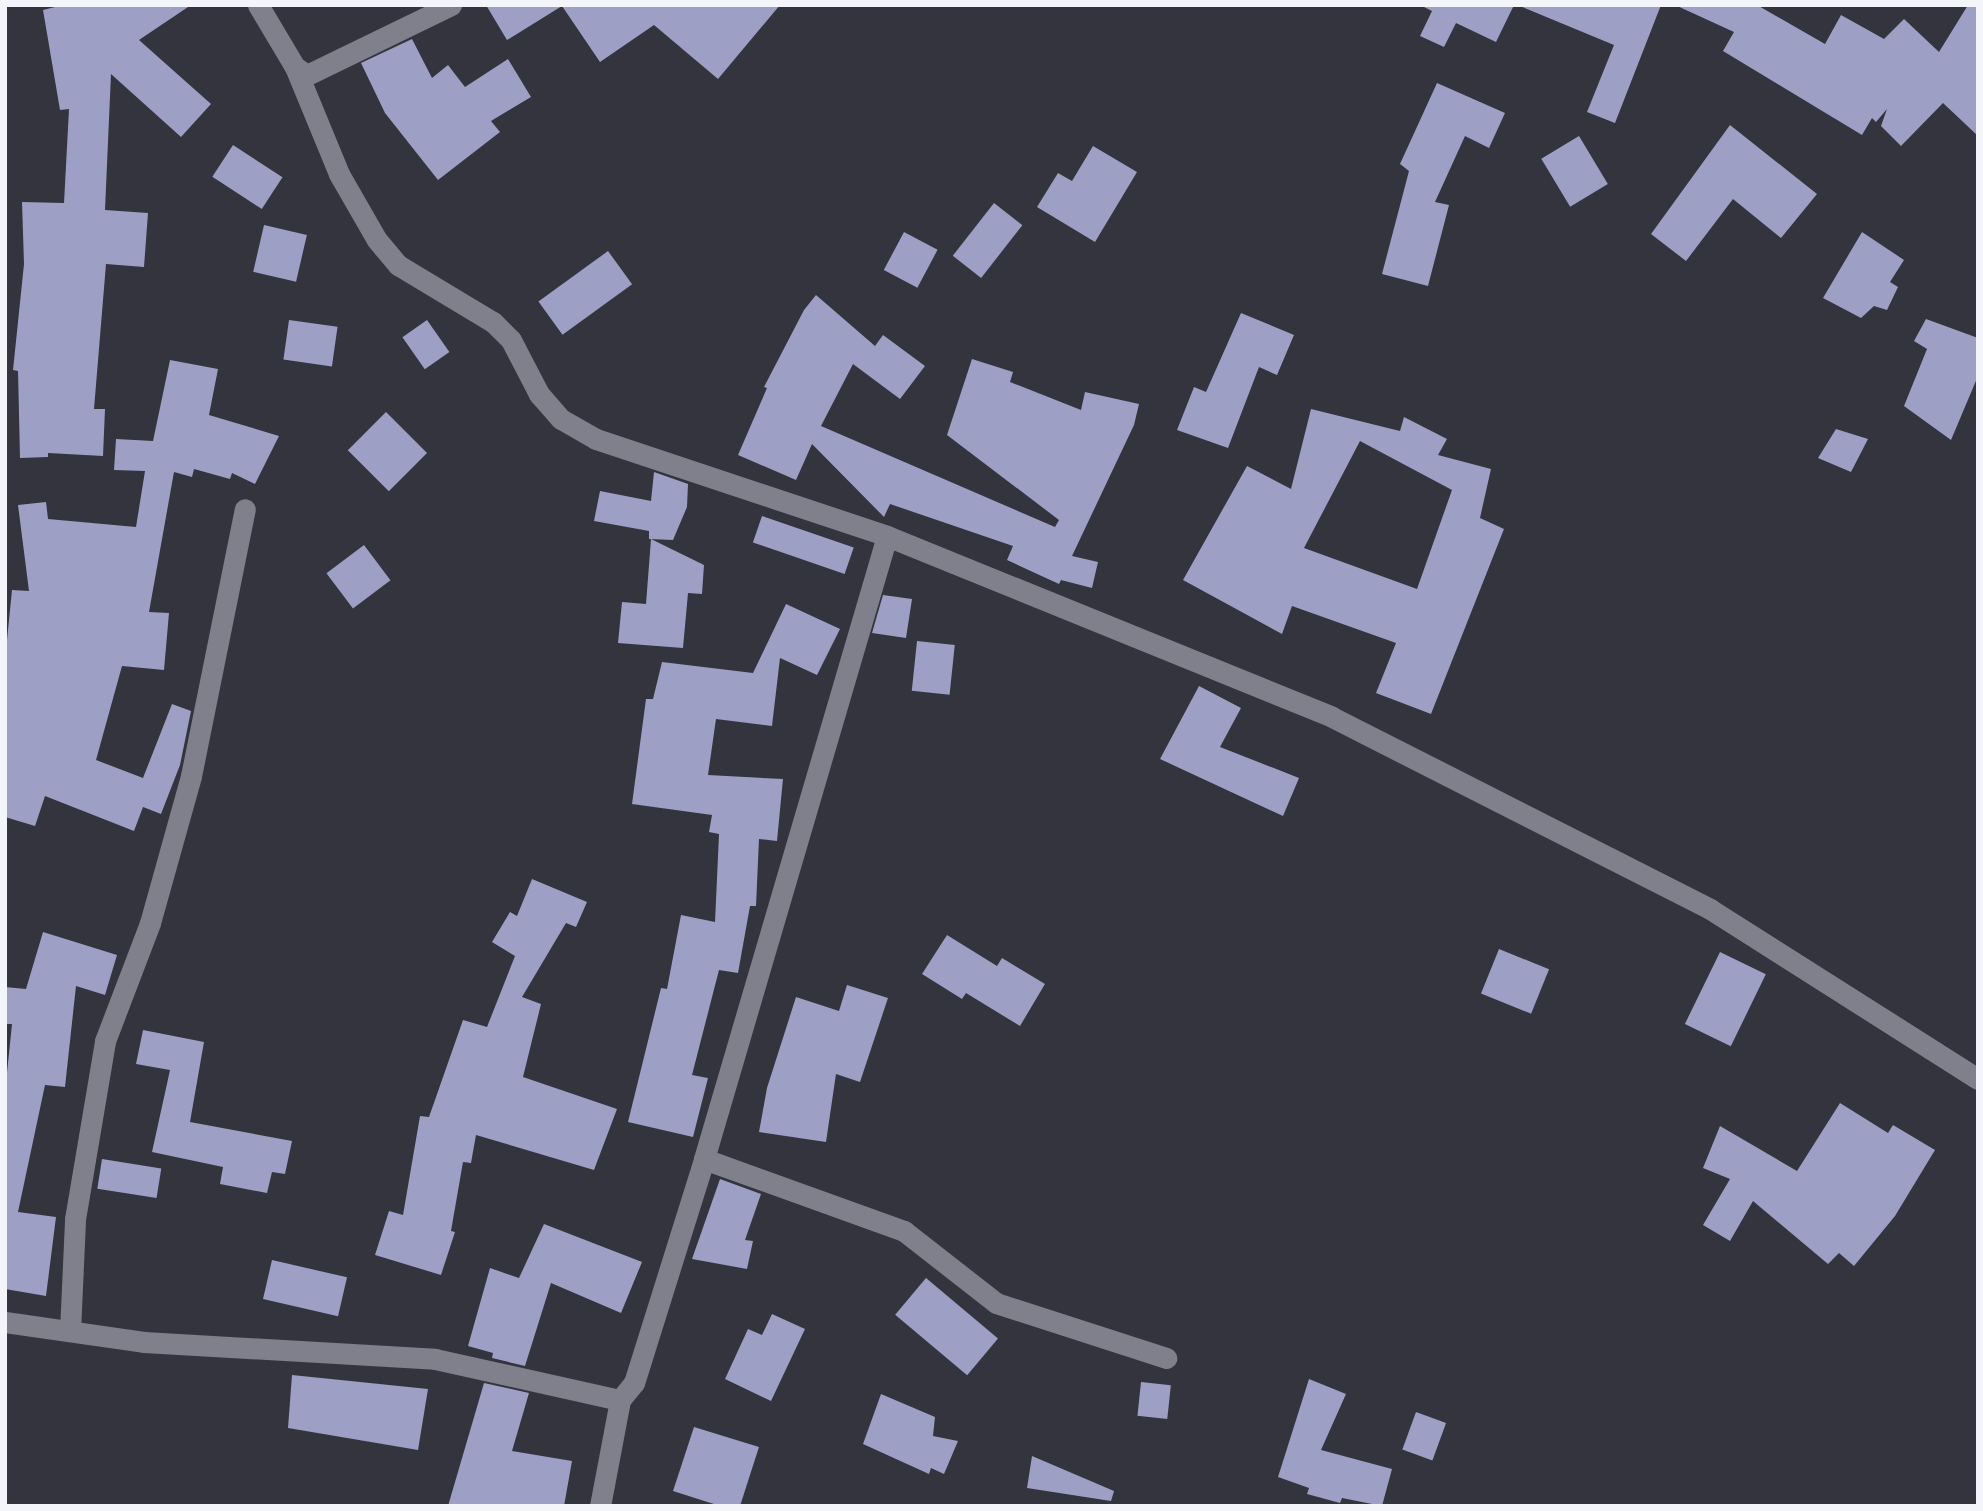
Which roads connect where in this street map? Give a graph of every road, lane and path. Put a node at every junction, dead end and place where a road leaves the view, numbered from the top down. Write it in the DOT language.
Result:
graph roads {
  1 [pos="258,5"];
  2 [pos="451,5"];
  3 [pos="295,67"];
  4 [pos="245,509"];
  5 [pos="887,536"];
  6 [pos="1978,1079"];
  7 [pos="704,1158"];
  8 [pos="5,1322"];
  9 [pos="70,1331"];
  10 [pos="1166,1358"];
  11 [pos="620,1400"];
  12 [pos="600,1506"];
  1 -- 3 [label="street"];
  2 -- 3 [label="street"];
  3 -- 5 [label="street"];
  4 -- 9 [label="street"];
  5 -- 6 [label="street"];
  5 -- 7 [label="street"];
  7 -- 10 [label="street"];
  7 -- 11 [label="street"];
  8 -- 9 [label="street"];
  9 -- 11 [label="street"];
  11 -- 12 [label="street"];
}
